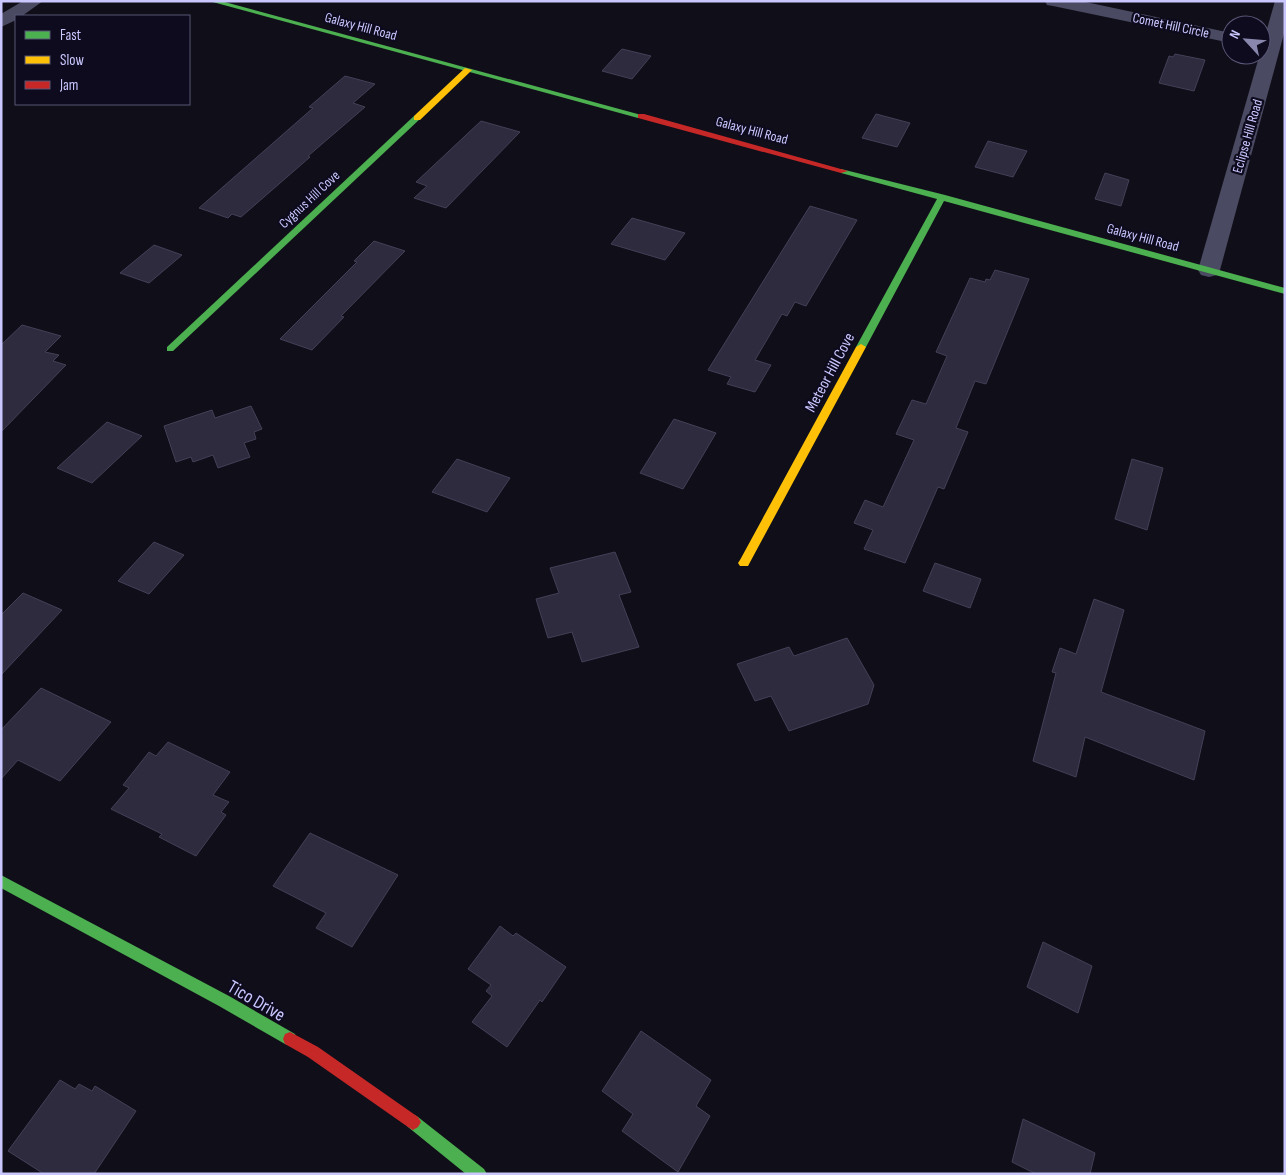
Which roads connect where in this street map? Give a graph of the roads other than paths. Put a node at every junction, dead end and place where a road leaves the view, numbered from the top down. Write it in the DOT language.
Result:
graph roads {
  1 [pos="35,1"];
  2 [pos="212,1"];
  3 [pos="1053,1"];
  4 [pos="1284,1"];
  5 [pos="1,22"];
  6 [pos="1221,36"];
  7 [pos="1272,47"];
  8 [pos="468,70"];
  9 [pos="942,196"];
  10 [pos="1209,270"];
  11 [pos="1285,291"];
  12 [pos="170,349"];
  13 [pos="744,563"];
  14 [pos="1,880"];
  15 [pos="479,1174"];
  1 -- 5 [label="street"];
  2 -- 8 [label="street, Galaxy Hill Road"];
  3 -- 6 [label="street, Comet Hill Circle"];
  4 -- 7 [label="street, Eclipse Hill Road"];
  7 -- 10 [label="street, Eclipse Hill Road"];
  8 -- 9 [label="street, Galaxy Hill Road"];
  8 -- 12 [label="street, Cygnus Hill Cove"];
  9 -- 10 [label="street, Galaxy Hill Road"];
  9 -- 13 [label="street, Meteor Hill Cove"];
  10 -- 11 [label="street, Galaxy Hill Road"];
  14 -- 15 [label="street, Tico Drive"];
}
